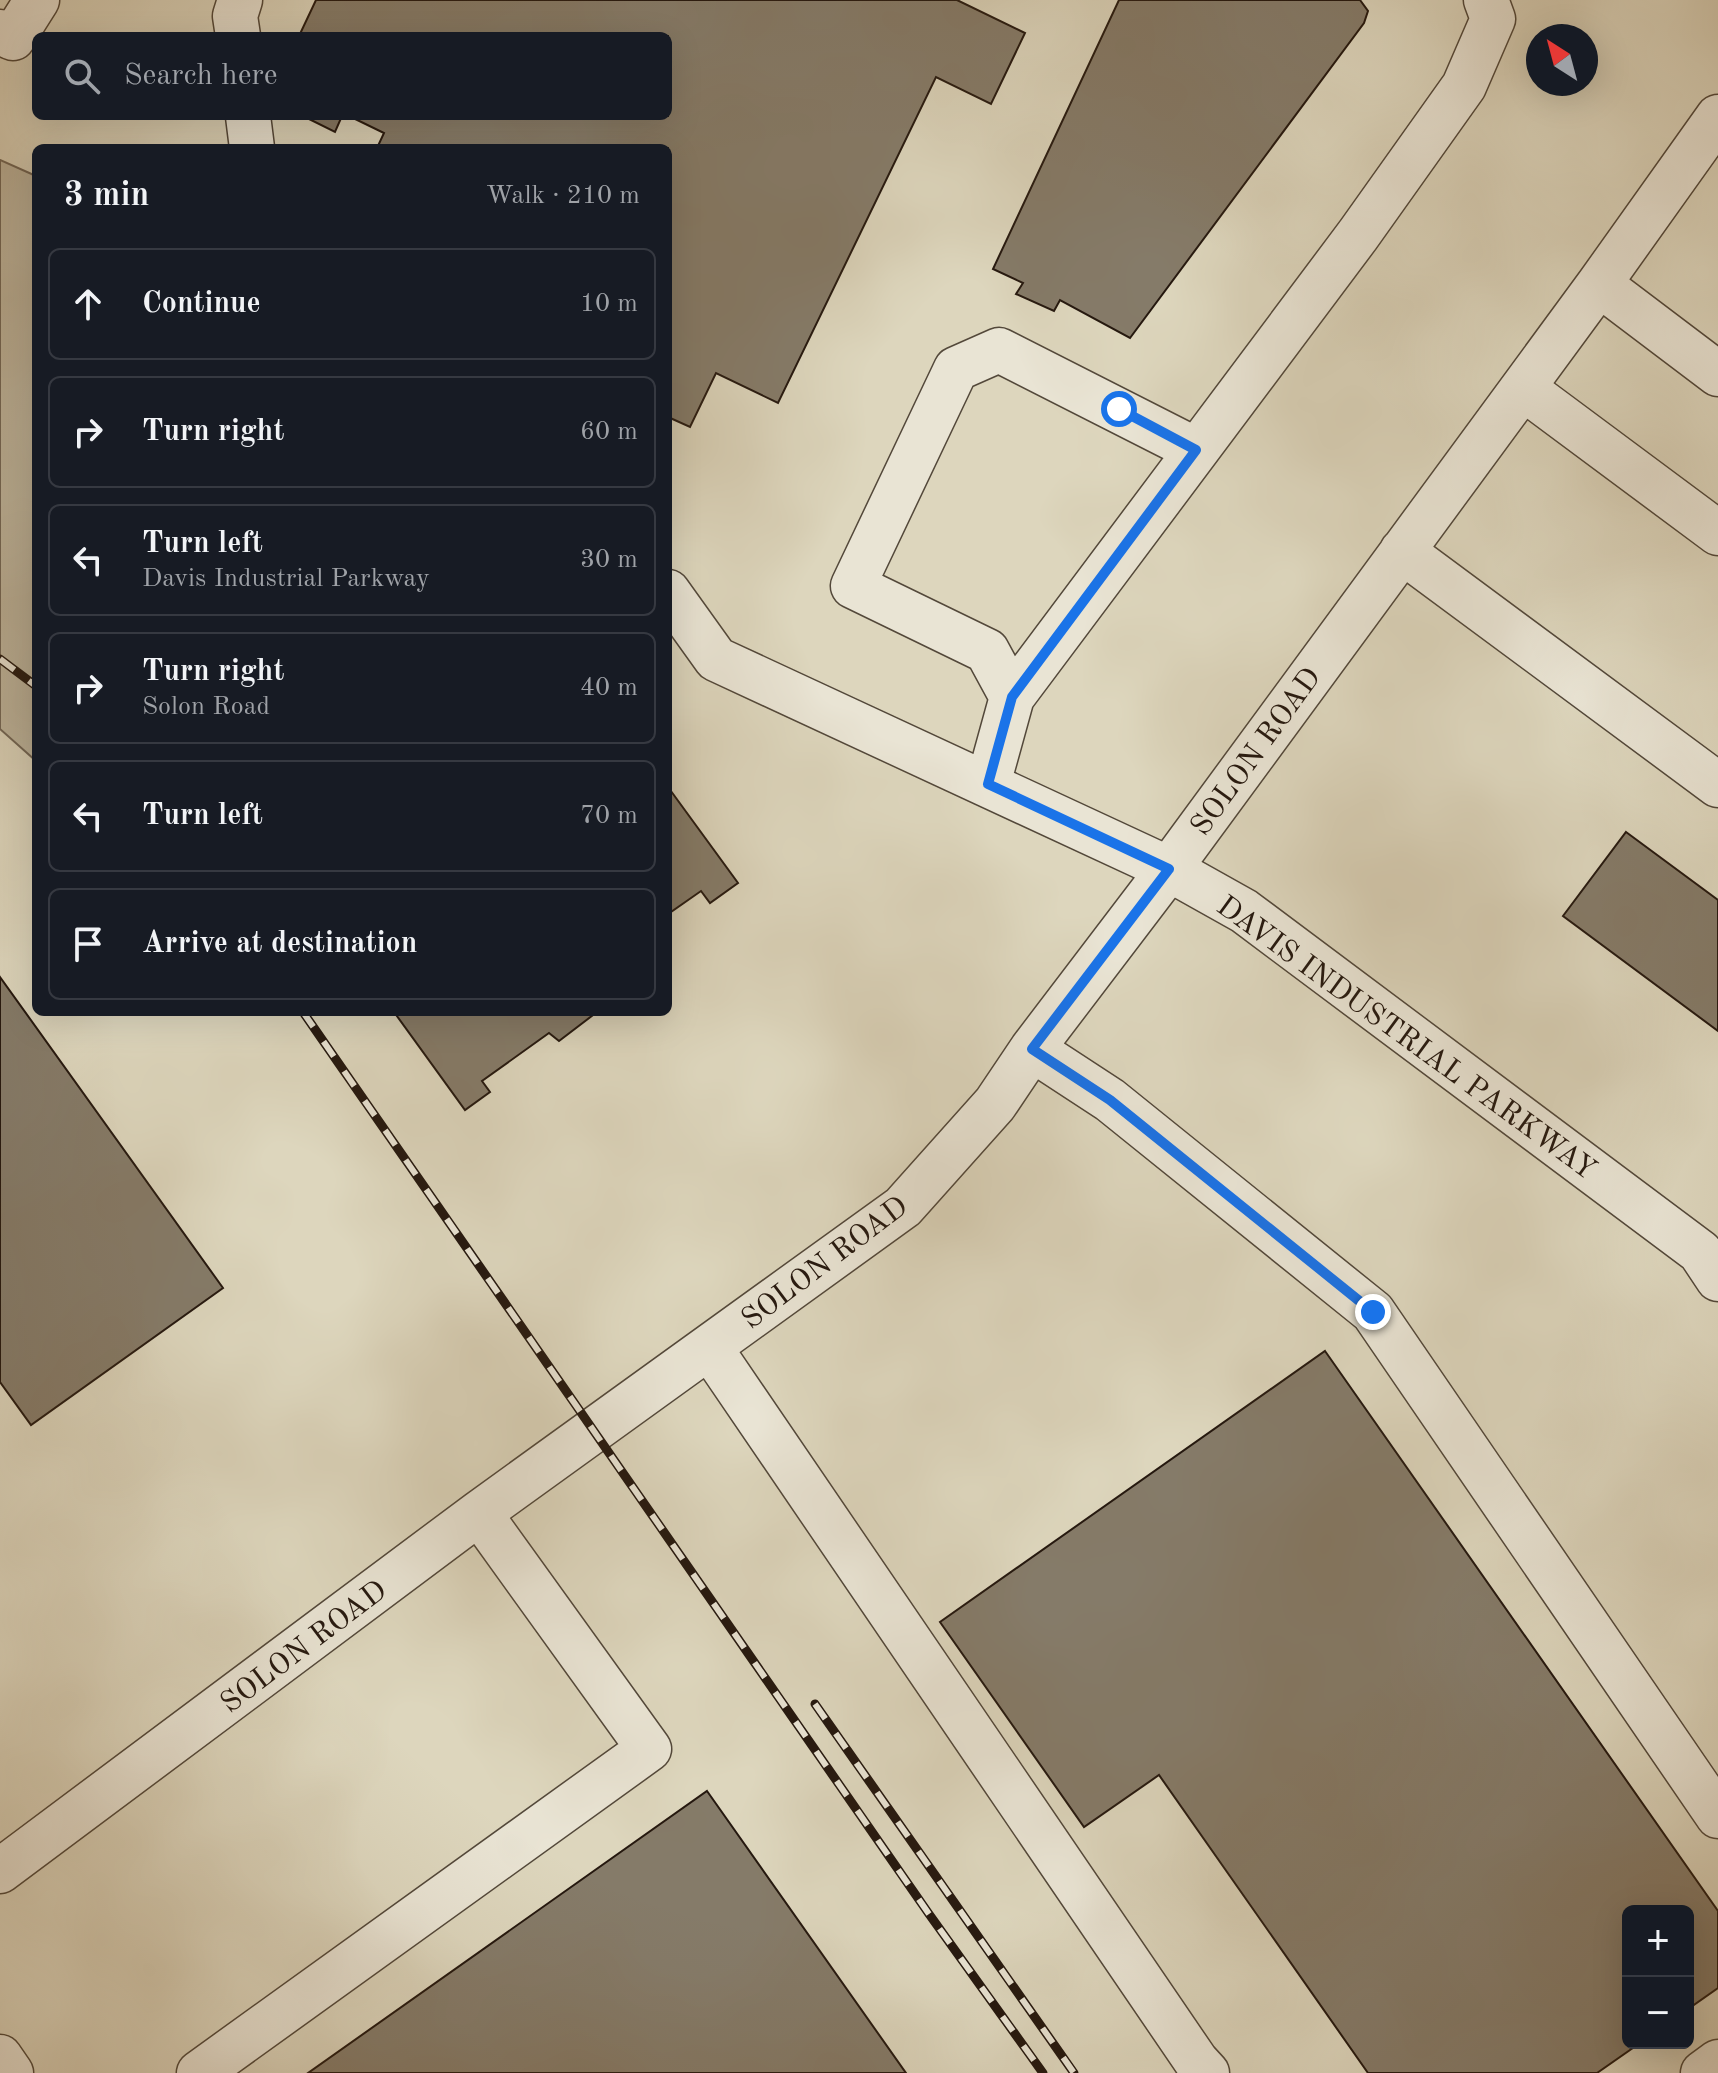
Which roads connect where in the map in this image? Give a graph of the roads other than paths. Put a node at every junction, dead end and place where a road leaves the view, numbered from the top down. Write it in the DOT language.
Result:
graph roads {
  1 [pos="37,0"];
  2 [pos="240,0"];
  3 [pos="1486,0"];
  4 [pos="0,32"];
  5 [pos="237,32"];
  6 [pos="1718,117"];
  7 [pos="248,120"];
  8 [pos="252,144"];
  9 [pos="1599,284"];
  10 [pos="1718,374"];
  11 [pos="1523,388"];
  12 [pos="1196,450"];
  13 [pos="1718,533"];
  14 [pos="1402,551"];
  15 [pos="672,598"];
  16 [pos="1012,697"];
  17 [pos="988,784"];
  18 [pos="1718,785"];
  19 [pos="1169,869"];
  20 [pos="1032,1049"];
  21 [pos="1718,1279"];
  22 [pos="710,1348"];
  23 [pos="479,1513"];
  24 [pos="1718,1816"];
  25 [pos="0,1871"];
  26 [pos="0,2057"];
  27 [pos="1718,2062"];
  28 [pos="11,2073"];
  29 [pos="199,2073"];
  30 [pos="1207,2073"];
  31 [pos="1703,2073"];
  1 -- 4 [label="street"];
  2 -- 5 [label="street"];
  3 -- 12 [label="street"];
  6 -- 9 [label="street, SOLON ROAD"];
  7 -- 8 [label="street"];
  9 -- 10 [label="street"];
  9 -- 11 [label="street, SOLON ROAD"];
  11 -- 13 [label="street"];
  11 -- 14 [label="street, SOLON ROAD"];
  12 -- 16 [label="street"];
  12 -- 16 [label="street"];
  14 -- 18 [label="street"];
  14 -- 19 [label="street, SOLON ROAD"];
  15 -- 17 [label="street, DAVIS INDUSTRIAL PARKWAY"];
  16 -- 17 [label="street"];
  17 -- 19 [label="street, DAVIS INDUSTRIAL PARKWAY"];
  19 -- 20 [label="street, SOLON ROAD"];
  19 -- 21 [label="street, DAVIS INDUSTRIAL PARKWAY"];
  20 -- 22 [label="street, SOLON ROAD"];
  20 -- 24 [label="street"];
  22 -- 23 [label="street, SOLON ROAD"];
  22 -- 30 [label="street"];
  23 -- 25 [label="street, SOLON ROAD"];
  23 -- 29 [label="street"];
  26 -- 28 [label="street"];
  27 -- 31 [label="street"];
}
